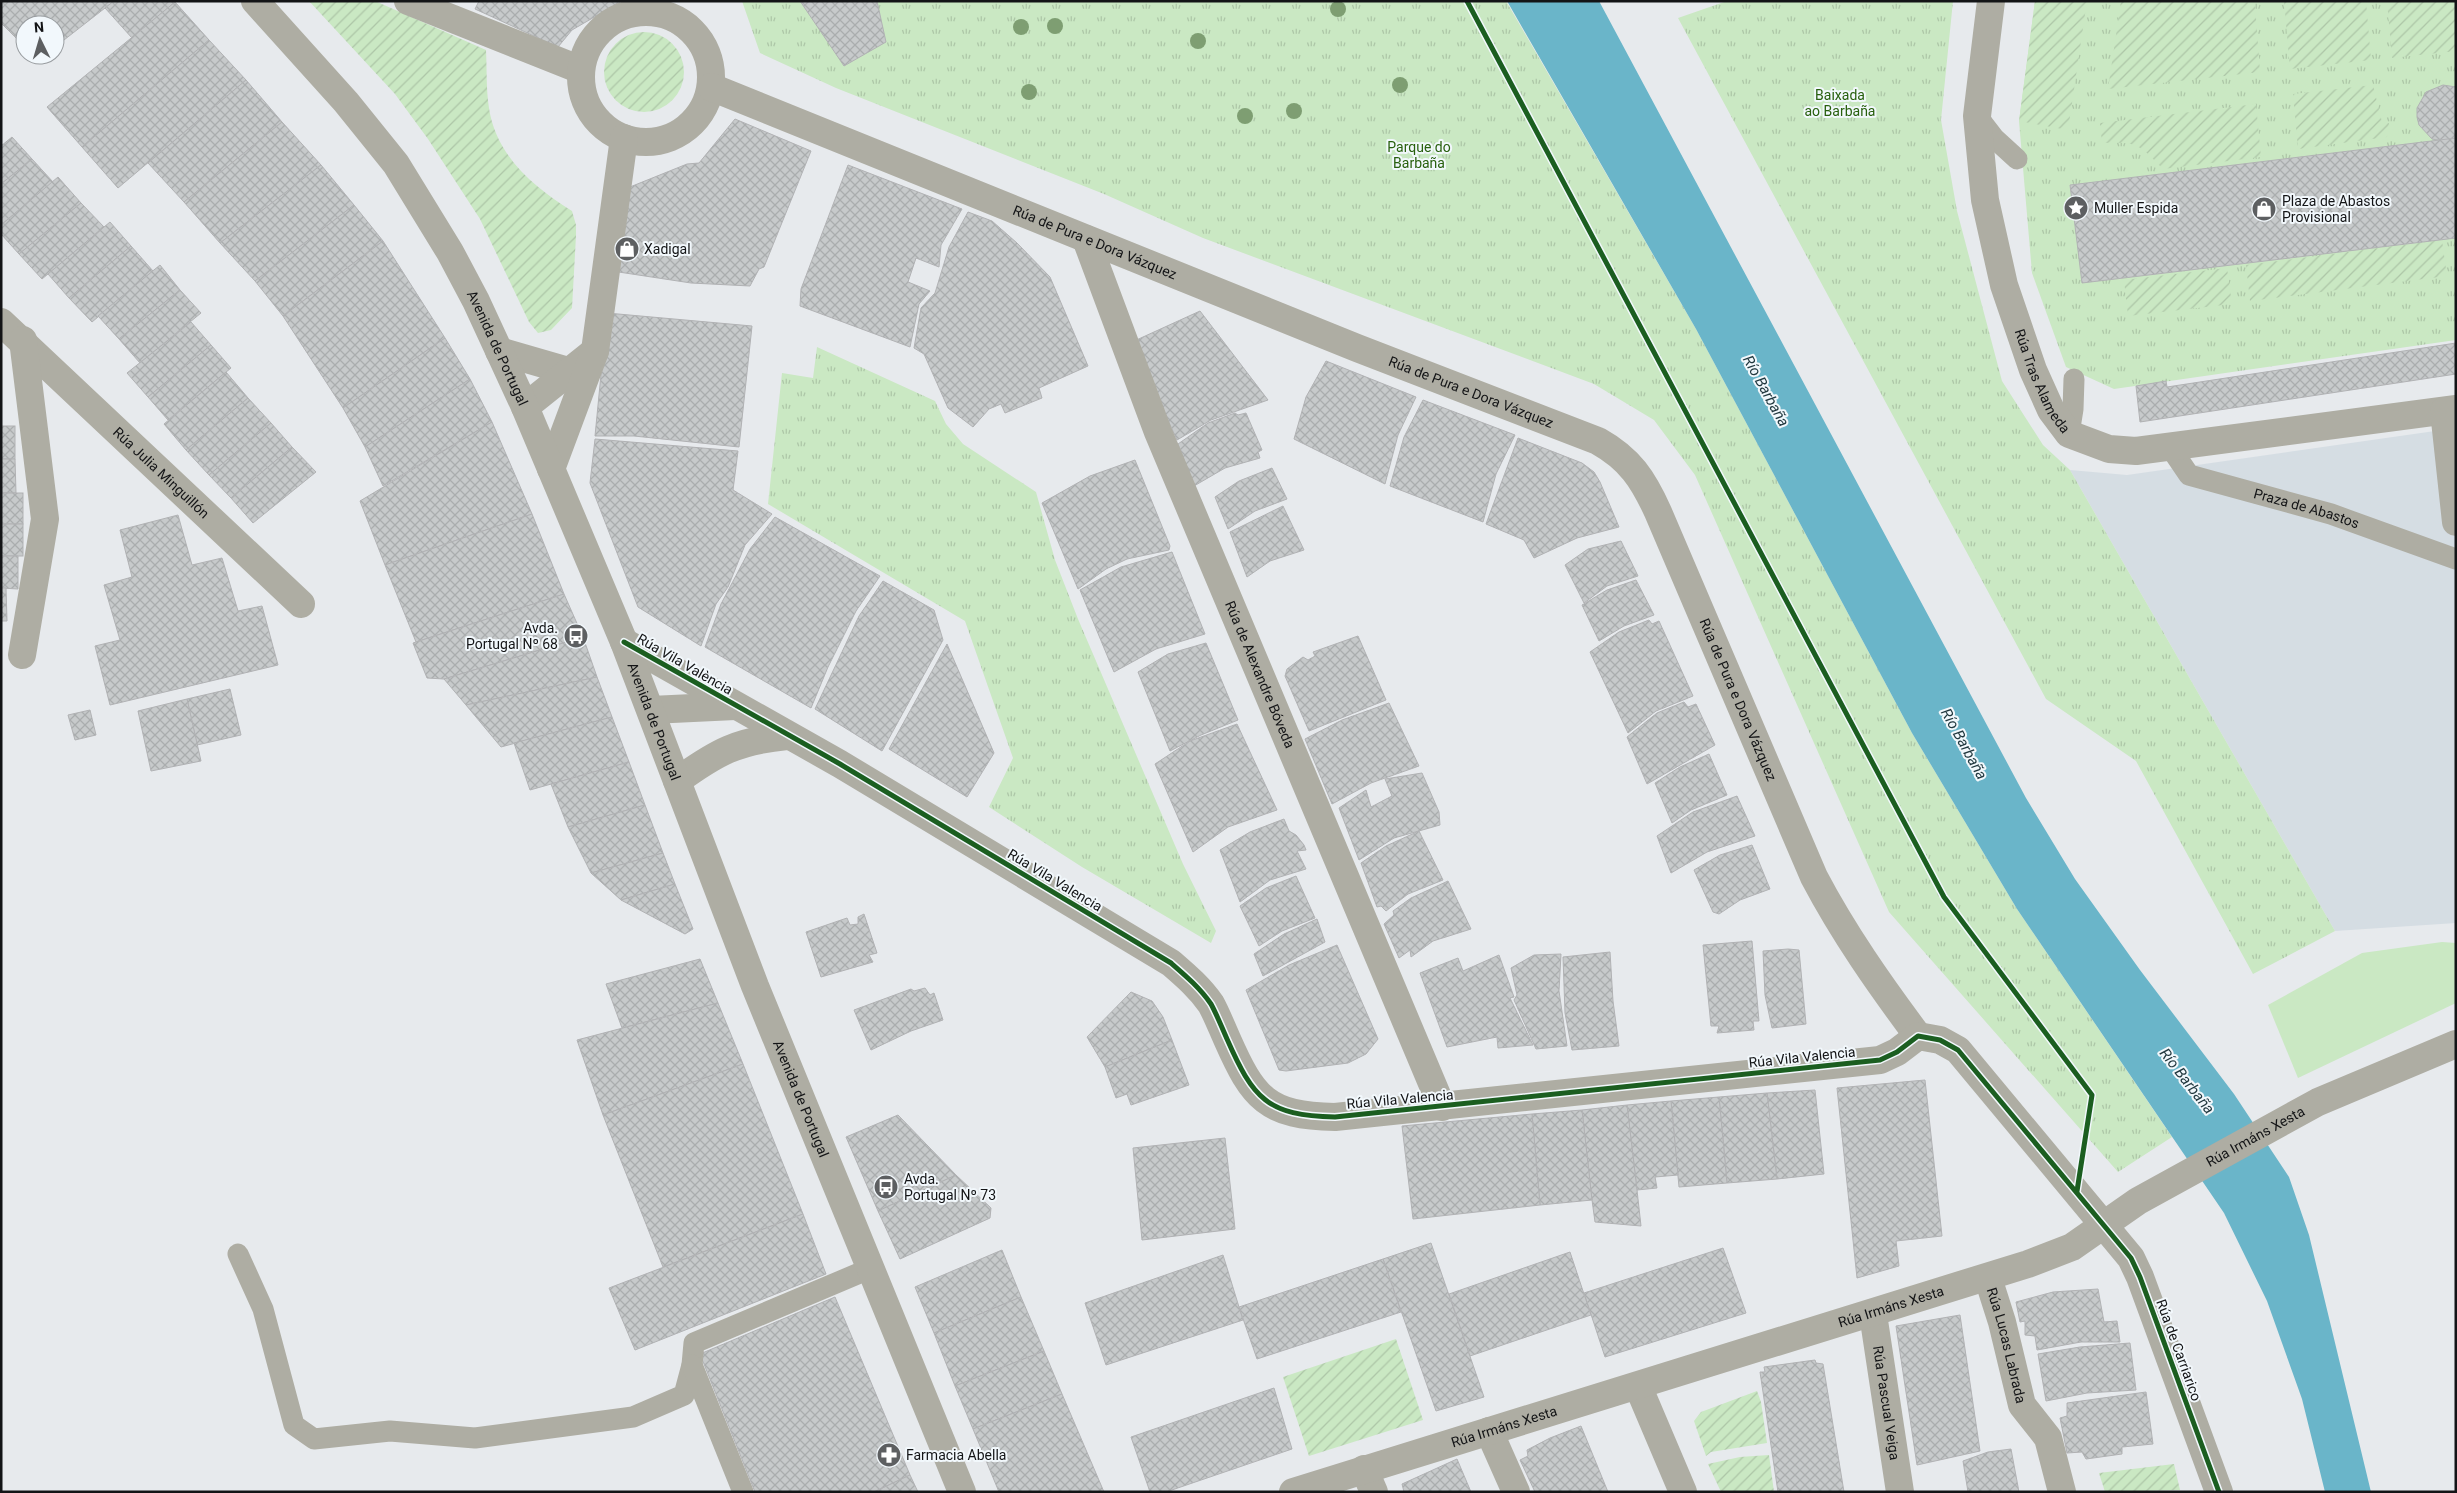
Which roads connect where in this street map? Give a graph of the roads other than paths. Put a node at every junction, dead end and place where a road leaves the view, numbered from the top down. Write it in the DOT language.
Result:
graph roads {
  1 [pos="256,1"];
  2 [pos="408,1"];
  3 [pos="1990,1"];
  4 [pos="668,8"];
  5 [pos="581,70"];
  6 [pos="711,87"];
  7 [pos="1977,116"];
  8 [pos="624,138"];
  9 [pos="2017,159"];
  10 [pos="1086,239"];
  11 [pos="1,322"];
  12 [pos="23,340"];
  13 [pos="499,351"];
  14 [pos="595,351"];
  15 [pos="568,371"];
  16 [pos="2074,379"];
  17 [pos="525,407"];
  18 [pos="2450,410"];
  19 [pos="2068,434"];
  20 [pos="2170,447"];
  21 [pos="551,469"];
  22 [pos="2456,522"];
  23 [pos="2456,559"];
  24 [pos="301,604"];
  25 [pos="624,642"];
  26 [pos="22,655"];
  27 [pos="735,706"];
  28 [pos="651,710"];
  29 [pos="787,736"];
  30 [pos="677,781"];
  31 [pos="1918,1036"];
  32 [pos="2456,1044"];
  33 [pos="1442,1107"];
  34 [pos="2104,1224"];
  35 [pos="238,1254"];
  36 [pos="870,1269"];
  37 [pos="1988,1278"];
  38 [pos="1873,1314"];
  39 [pos="692,1365"];
  40 [pos="1638,1386"];
  41 [pos="1489,1431"];
  42 [pos="1369,1480"];
  43 [pos="743,1492"];
  44 [pos="962,1492"];
  45 [pos="1293,1492"];
  46 [pos="1516,1492"];
  47 [pos="1683,1492"];
  48 [pos="1900,1492"];
  49 [pos="2062,1492"];
  50 [pos="2219,1492"];
  1 -- 13 [label="street, Avenida de Portugal"];
  2 -- 5 [label="street"];
  3 -- 7 [label="street, Rúa Tras Alameda"];
  4 -- 5 [label="street"];
  4 -- 6 [label="street"];
  5 -- 8 [label="street"];
  6 -- 8 [label="street"];
  6 -- 10 [label="street, Rúa de Pura e Dora Vázquez"];
  7 -- 9 [label="lane"];
  7 -- 19 [label="street, Rúa Tras Alameda"];
  8 -- 14 [label="street"];
  10 -- 31 [label="street, Rúa de Pura e Dora Vázquez"];
  10 -- 33 [label="street, Rúa de Alexandre Bóveda"];
  11 -- 12 [label="street, Rúa Julia Minguillón"];
  12 -- 24 [label="street, Rúa Julia Minguillón"];
  12 -- 26 [label="street"];
  13 -- 15 [label="street"];
  13 -- 17 [label="street, Avenida de Portugal"];
  14 -- 15 [label="street"];
  14 -- 21 [label="street"];
  15 -- 17 [label="street"];
  16 -- 19 [label="lane"];
  17 -- 21 [label="street, Avenida de Portugal"];
  18 -- 20 [label="street, Rúa Tras Alameda"];
  18 -- 22 [label="street"];
  19 -- 20 [label="street, Rúa Tras Alameda"];
  20 -- 23 [label="lane, Praza de Abastos"];
  21 -- 25 [label="street, Avenida de Portugal"];
  25 -- 27 [label="street, Rúa Vila València"];
  25 -- 28 [label="street, Avenida de Portugal"];
  27 -- 28 [label="street, Rúa Vila València"];
  27 -- 29 [label="street, Rúa Vila València"];
  28 -- 30 [label="street, Avenida de Portugal"];
  29 -- 30 [label="street"];
  29 -- 33 [label="street, Rúa Vila Valencia"];
  30 -- 36 [label="street, Avenida de Portugal"];
  31 -- 33 [label="street, Rúa Vila Valencia"];
  31 -- 34 [label="street, Rúa de Carriarico"];
  32 -- 34 [label="street, Rúa Irmáns Xesta"];
  34 -- 37 [label="street, Rúa Irmáns Xesta"];
  34 -- 50 [label="street, Rúa de Carriarico"];
  35 -- 39 [label="lane"];
  36 -- 39 [label="lane"];
  36 -- 44 [label="street, Avenida de Portugal"];
  37 -- 38 [label="street, Rúa Irmáns Xesta"];
  37 -- 49 [label="street, Rúa Lucas Labrada"];
  38 -- 40 [label="street, Rúa Irmáns Xesta"];
  38 -- 48 [label="street, Rúa Pascual Veiga"];
  39 -- 43 [label="lane"];
  40 -- 41 [label="street, Rúa Irmáns Xesta"];
  40 -- 47 [label="street"];
  41 -- 42 [label="street, Rúa Irmáns Xesta"];
  41 -- 46 [label="street"];
  42 -- 45 [label="street, Rúa Irmáns Xesta"];
}
